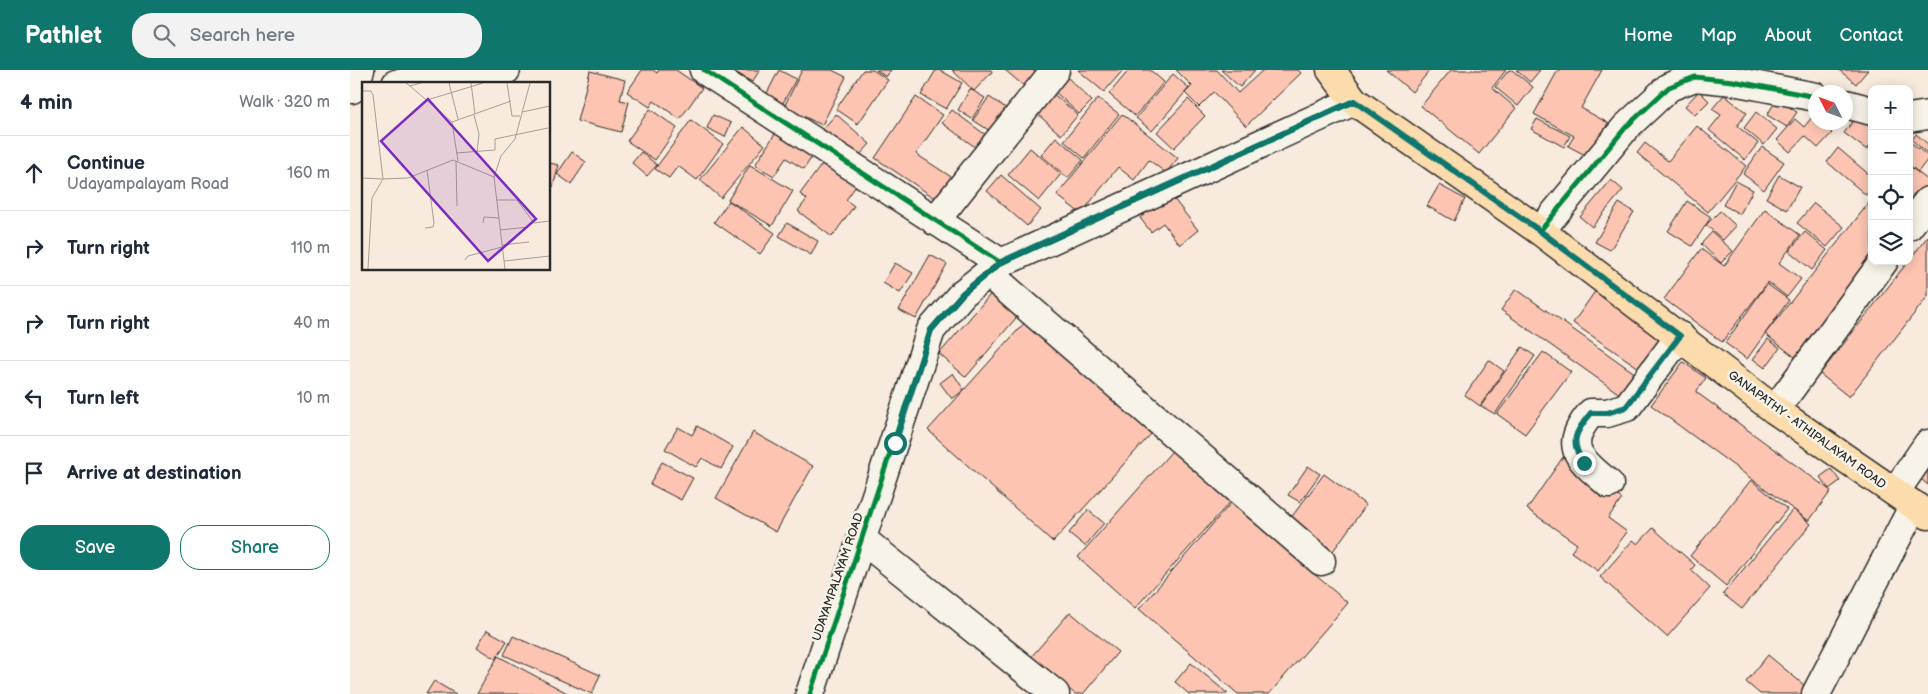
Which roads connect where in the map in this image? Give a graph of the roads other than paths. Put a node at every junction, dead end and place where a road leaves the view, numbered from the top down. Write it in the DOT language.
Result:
graph roads {
  1 [pos="506,70"];
  2 [pos="704,70"];
  3 [pos="1055,70"];
  4 [pos="1331,70"];
  5 [pos="412,82"];
  6 [pos="1808,95"];
  7 [pos="1354,101"];
  8 [pos="1853,106"];
  9 [pos="1868,110"];
  10 [pos="1928,115"];
  11 [pos="1913,117"];
  12 [pos="1928,201"];
  13 [pos="934,221"];
  14 [pos="1913,221"];
  15 [pos="1540,231"];
  16 [pos="1881,265"];
  17 [pos="995,268"];
  18 [pos="1680,336"];
  19 [pos="1775,410"];
  20 [pos="1928,444"];
  21 [pos="1609,484"];
  22 [pos="1912,504"];
  23 [pos="863,540"];
  24 [pos="1321,561"];
  25 [pos="810,694"];
  26 [pos="1054,694"];
  27 [pos="1816,694"];
  1 -- 5 [label="street"];
  2 -- 13 [label="street"];
  3 -- 13 [label="street"];
  4 -- 7 [label="main road, GANAPATHY - ATHIPALAYAM ROAD"];
  6 -- 15 [label="street"];
  7 -- 15 [label="main road, GANAPATHY - ATHIPALAYAM ROAD"];
  7 -- 17 [label="street, UDAYAMPALAYAM ROAD"];
  8 -- 9 [label="street"];
  10 -- 11 [label="street"];
  12 -- 14 [label="street"];
  13 -- 17 [label="street"];
  15 -- 18 [label="main road, GANAPATHY - ATHIPALAYAM ROAD"];
  16 -- 19 [label="street"];
  17 -- 23 [label="street, UDAYAMPALAYAM ROAD"];
  17 -- 24 [label="street"];
  18 -- 19 [label="main road, GANAPATHY - ATHIPALAYAM ROAD"];
  18 -- 21 [label="street"];
  19 -- 22 [label="main road, GANAPATHY - ATHIPALAYAM ROAD"];
  20 -- 22 [label="street"];
  22 -- 27 [label="street"];
  23 -- 25 [label="street, UDAYAMPALAYAM ROAD"];
  23 -- 26 [label="street"];
}
